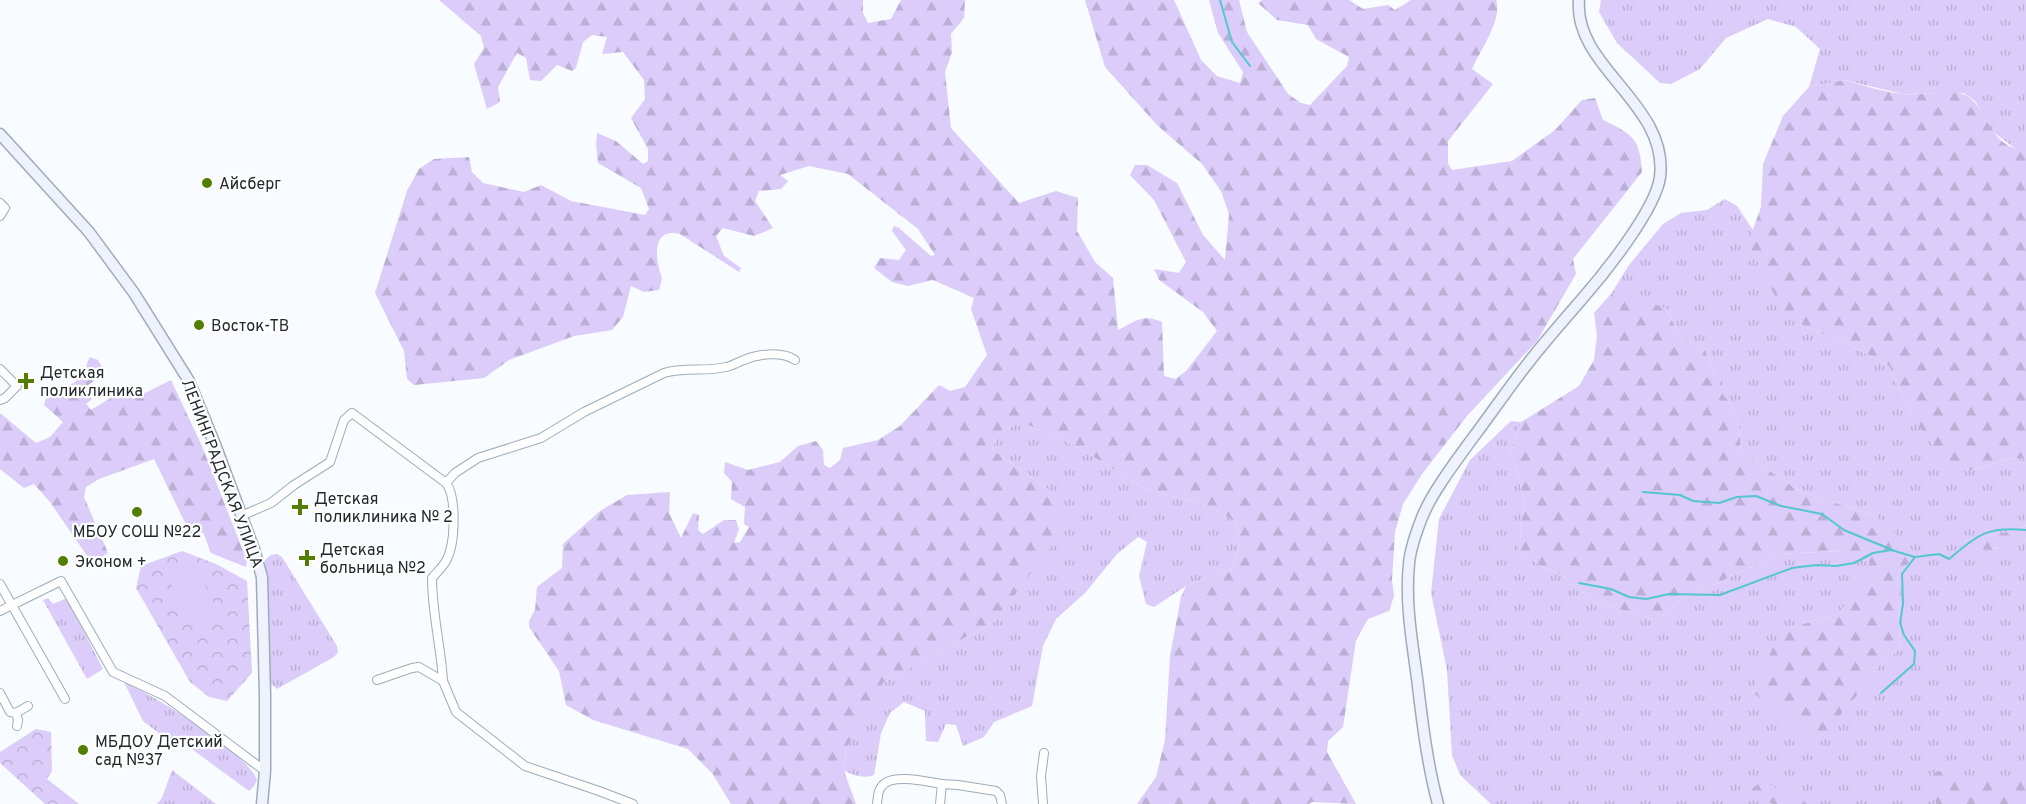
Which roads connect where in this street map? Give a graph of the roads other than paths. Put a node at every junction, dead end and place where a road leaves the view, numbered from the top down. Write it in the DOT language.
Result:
graph roads {
  1 [pos="1580,0"];
  2 [pos="0,134"];
  3 [pos="0,203"];
  4 [pos="0,216"];
  5 [pos="795,360"];
  6 [pos="0,369"];
  7 [pos="0,400"];
  8 [pos="446,483"];
  9 [pos="241,516"];
  10 [pos="0,584"];
  11 [pos="13,605"];
  12 [pos="0,611"];
  13 [pos="377,680"];
  14 [pos="443,681"];
  15 [pos="0,693"];
  16 [pos="65,699"];
  17 [pos="28,706"];
  18 [pos="15,713"];
  19 [pos="17,726"];
  20 [pos="1044,753"];
  21 [pos="265,771"];
  22 [pos="942,784"];
  23 [pos="262,804"];
  24 [pos="633,804"];
  25 [pos="877,804"];
  26 [pos="940,804"];
  27 [pos="1002,804"];
  28 [pos="1043,804"];
  29 [pos="1438,804"];
  1 -- 29 [label="street"];
  2 -- 9 [label="street, ЛЕНИНГРАДСКАЯ УЛИЦА"];
  3 -- 4 [label="street"];
  5 -- 8 [label="street"];
  6 -- 7 [label="street"];
  8 -- 9 [label="street"];
  8 -- 14 [label="street"];
  9 -- 21 [label="street, ЛЕНИНГРАДСКАЯ УЛИЦА"];
  10 -- 11 [label="street"];
  11 -- 12 [label="street"];
  11 -- 16 [label="street"];
  11 -- 21 [label="street"];
  13 -- 14 [label="street"];
  14 -- 24 [label="street"];
  15 -- 18 [label="street"];
  17 -- 18 [label="street"];
  18 -- 19 [label="street"];
  20 -- 28 [label="street"];
  21 -- 23 [label="street, ЛЕНИНГРАДСКАЯ УЛИЦА"];
  22 -- 25 [label="street"];
  22 -- 26 [label="street"];
  22 -- 27 [label="street"];
}
